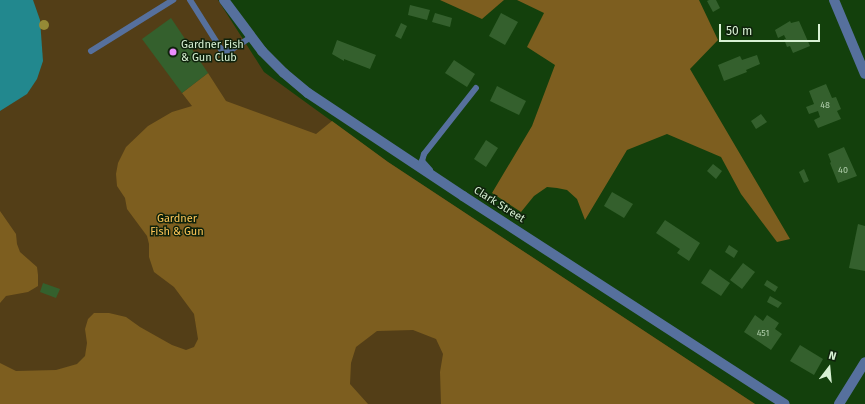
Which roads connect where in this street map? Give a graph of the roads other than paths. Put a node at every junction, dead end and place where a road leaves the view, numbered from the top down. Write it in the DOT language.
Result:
graph roads {
  1 [pos="173,0"];
  2 [pos="190,0"];
  3 [pos="224,0"];
  4 [pos="834,0"];
  5 [pos="251,37"];
  6 [pos="91,51"];
  7 [pos="865,74"];
  8 [pos="476,88"];
  9 [pos="428,173"];
  10 [pos="865,362"];
  11 [pos="785,404"];
  12 [pos="839,404"];
  1 -- 6 [label="lane"];
  2 -- 5 [label="lane"];
  3 -- 5 [label="street, Clark Street"];
  4 -- 7 [label="street"];
  5 -- 9 [label="street, Clark Street"];
  8 -- 9 [label="lane"];
  9 -- 11 [label="street, Clark Street"];
  10 -- 12 [label="street"];
}
